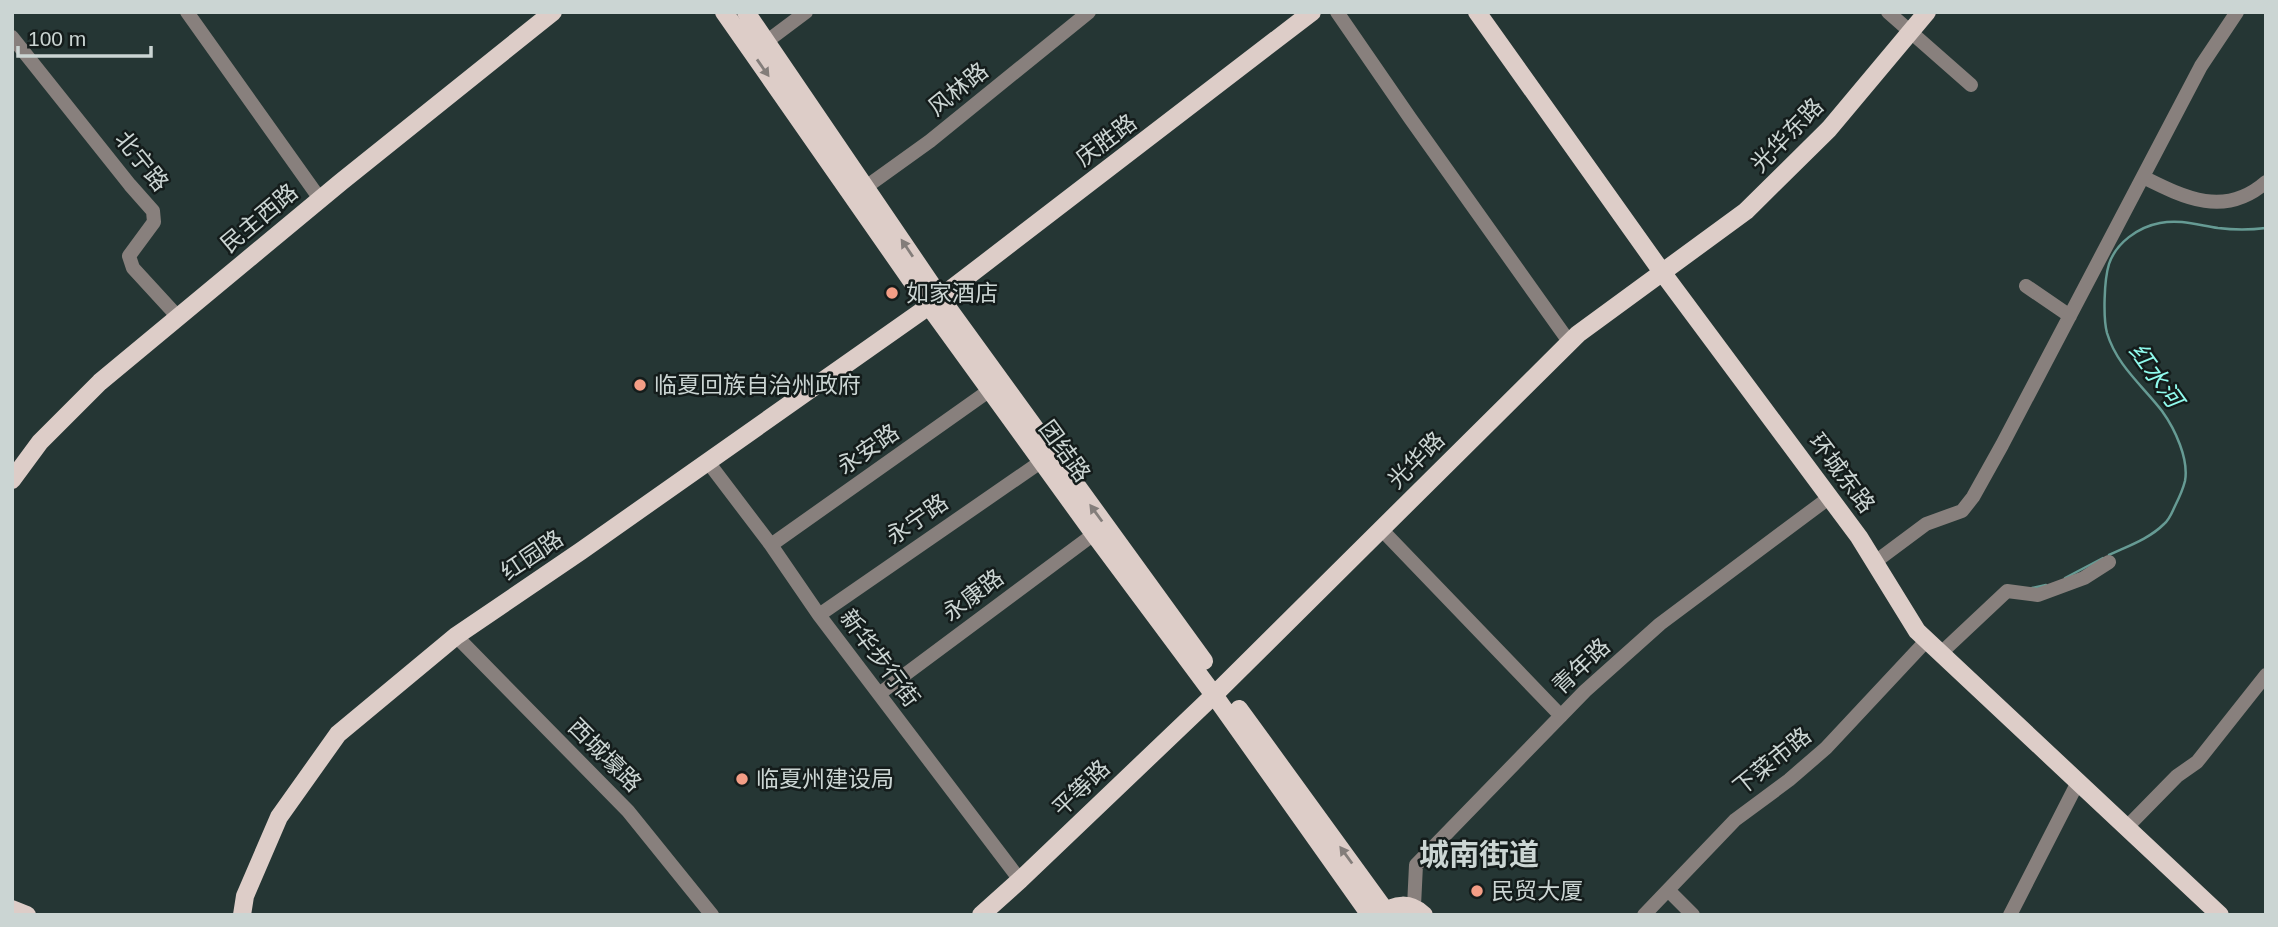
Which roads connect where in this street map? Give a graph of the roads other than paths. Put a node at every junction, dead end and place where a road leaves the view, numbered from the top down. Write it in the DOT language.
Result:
graph roads {
  1 [pos="187,12"];
  2 [pos="553,12"];
  3 [pos="724,12"];
  4 [pos="746,12"];
  5 [pos="806,12"];
  6 [pos="1089,12"];
  7 [pos="1312,12"];
  8 [pos="1337,12"];
  9 [pos="1477,12"];
  10 [pos="1888,12"];
  11 [pos="1927,12"];
  12 [pos="2237,12"];
  13 [pos="1910,32"];
  14 [pos="12,37"];
  15 [pos="766,42"];
  16 [pos="1971,85"];
  17 [pos="2143,177"];
  18 [pos="2266,182"];
  19 [pos="859,192"];
  20 [pos="320,199"];
  21 [pos="1662,272"];
  22 [pos="2026,286"];
  23 [pos="934,301"];
  24 [pos="2070,316"];
  25 [pos="178,317"];
  26 [pos="1570,343"];
  27 [pos="990,390"];
  28 [pos="1042,461"];
  29 [pos="708,462"];
  30 [pos="12,480"];
  31 [pos="1830,497"];
  32 [pos="1381,529"];
  33 [pos="1094,534"];
  34 [pos="771,545"];
  35 [pos="1875,562"];
  36 [pos="2109,562"];
  37 [pos="819,615"];
  38 [pos="456,636"];
  39 [pos="1927,640"];
  40 [pos="1941,653"];
  41 [pos="2266,675"];
  42 [pos="1218,690"];
  43 [pos="879,694"];
  44 [pos="1561,716"];
  45 [pos="2078,782"];
  46 [pos="2127,827"];
  47 [pos="1020,880"];
  48 [pos="1669,891"];
  49 [pos="12,909"];
  50 [pos="1419,911"];
  51 [pos="1378,913"];
  52 [pos="27,915"];
  53 [pos="242,915"];
  54 [pos="712,915"];
  55 [pos="981,915"];
  56 [pos="1644,915"];
  57 [pos="1693,915"];
  58 [pos="2010,915"];
  59 [pos="2220,915"];
  1 -- 20 [label="street"];
  2 -- 20 [label="main road, 民主西路"];
  3 -- 19 [label="main road, 团结路, one-way"];
  4 -- 15 [label="main road, 团结路"];
  5 -- 15 [label="street"];
  6 -- 19 [label="street, 风林路"];
  7 -- 23 [label="main road, 庆胜路"];
  8 -- 26 [label="street"];
  9 -- 21 [label="main road, 环城东路"];
  10 -- 13 [label="street"];
  11 -- 13 [label="main road, 光华东路"];
  12 -- 17 [label="street"];
  13 -- 16 [label="street"];
  13 -- 21 [label="main road, 光华东路"];
  14 -- 25 [label="street, 北宁路"];
  15 -- 19 [label="main road, 团结路"];
  17 -- 18 [label="street"];
  17 -- 24 [label="street"];
  19 -- 23 [label="main road, 团结路"];
  20 -- 25 [label="main road, 民主西路"];
  21 -- 26 [label="main road, 光华路"];
  21 -- 31 [label="main road, 环城东路"];
  22 -- 24 [label="street"];
  23 -- 27 [label="main road, 团结路"];
  23 -- 29 [label="main road, 红园路"];
  42 -- 23 [label="main road, 团结路, one-way"];
  24 -- 35 [label="street"];
  25 -- 30 [label="main road, 民主西路"];
  26 -- 32 [label="main road, 光华路"];
  27 -- 28 [label="main road, 团结路"];
  27 -- 34 [label="street, 永安路"];
  28 -- 33 [label="main road, 团结路"];
  28 -- 37 [label="street, 永宁路"];
  29 -- 34 [label="street, 新华步行街"];
  29 -- 38 [label="main road, 红园路"];
  31 -- 35 [label="main road, 环城东路"];
  31 -- 44 [label="street, 青年路"];
  32 -- 42 [label="main road, 光华路"];
  32 -- 44 [label="street"];
  33 -- 42 [label="main road, 团结路"];
  33 -- 43 [label="street, 永康路"];
  34 -- 37 [label="street, 新华步行街"];
  35 -- 39 [label="main road, 环城东路"];
  36 -- 40 [label="street"];
  37 -- 43 [label="street, 新华步行街"];
  38 -- 53 [label="main road, 红园路"];
  38 -- 54 [label="street, 西城壕路"];
  39 -- 40 [label="main road, 环城东路"];
  39 -- 48 [label="street, 下菜市路"];
  40 -- 45 [label="main road, 环城东路"];
  41 -- 46 [label="street"];
  42 -- 47 [label="main road, 平等路"];
  42 -- 51 [label="main road, 团结路"];
  43 -- 47 [label="street, 新华步行街"];
  44 -- 50 [label="street, 青年路"];
  45 -- 46 [label="main road, 环城东路"];
  45 -- 58 [label="street"];
  46 -- 59 [label="main road, 环城东路"];
  47 -- 55 [label="main road, 平等路"];
  48 -- 56 [label="street, 下菜市路"];
  48 -- 57 [label="street"];
  49 -- 52 [label="main road"];
  50 -- 51 [label="main road"];
}
